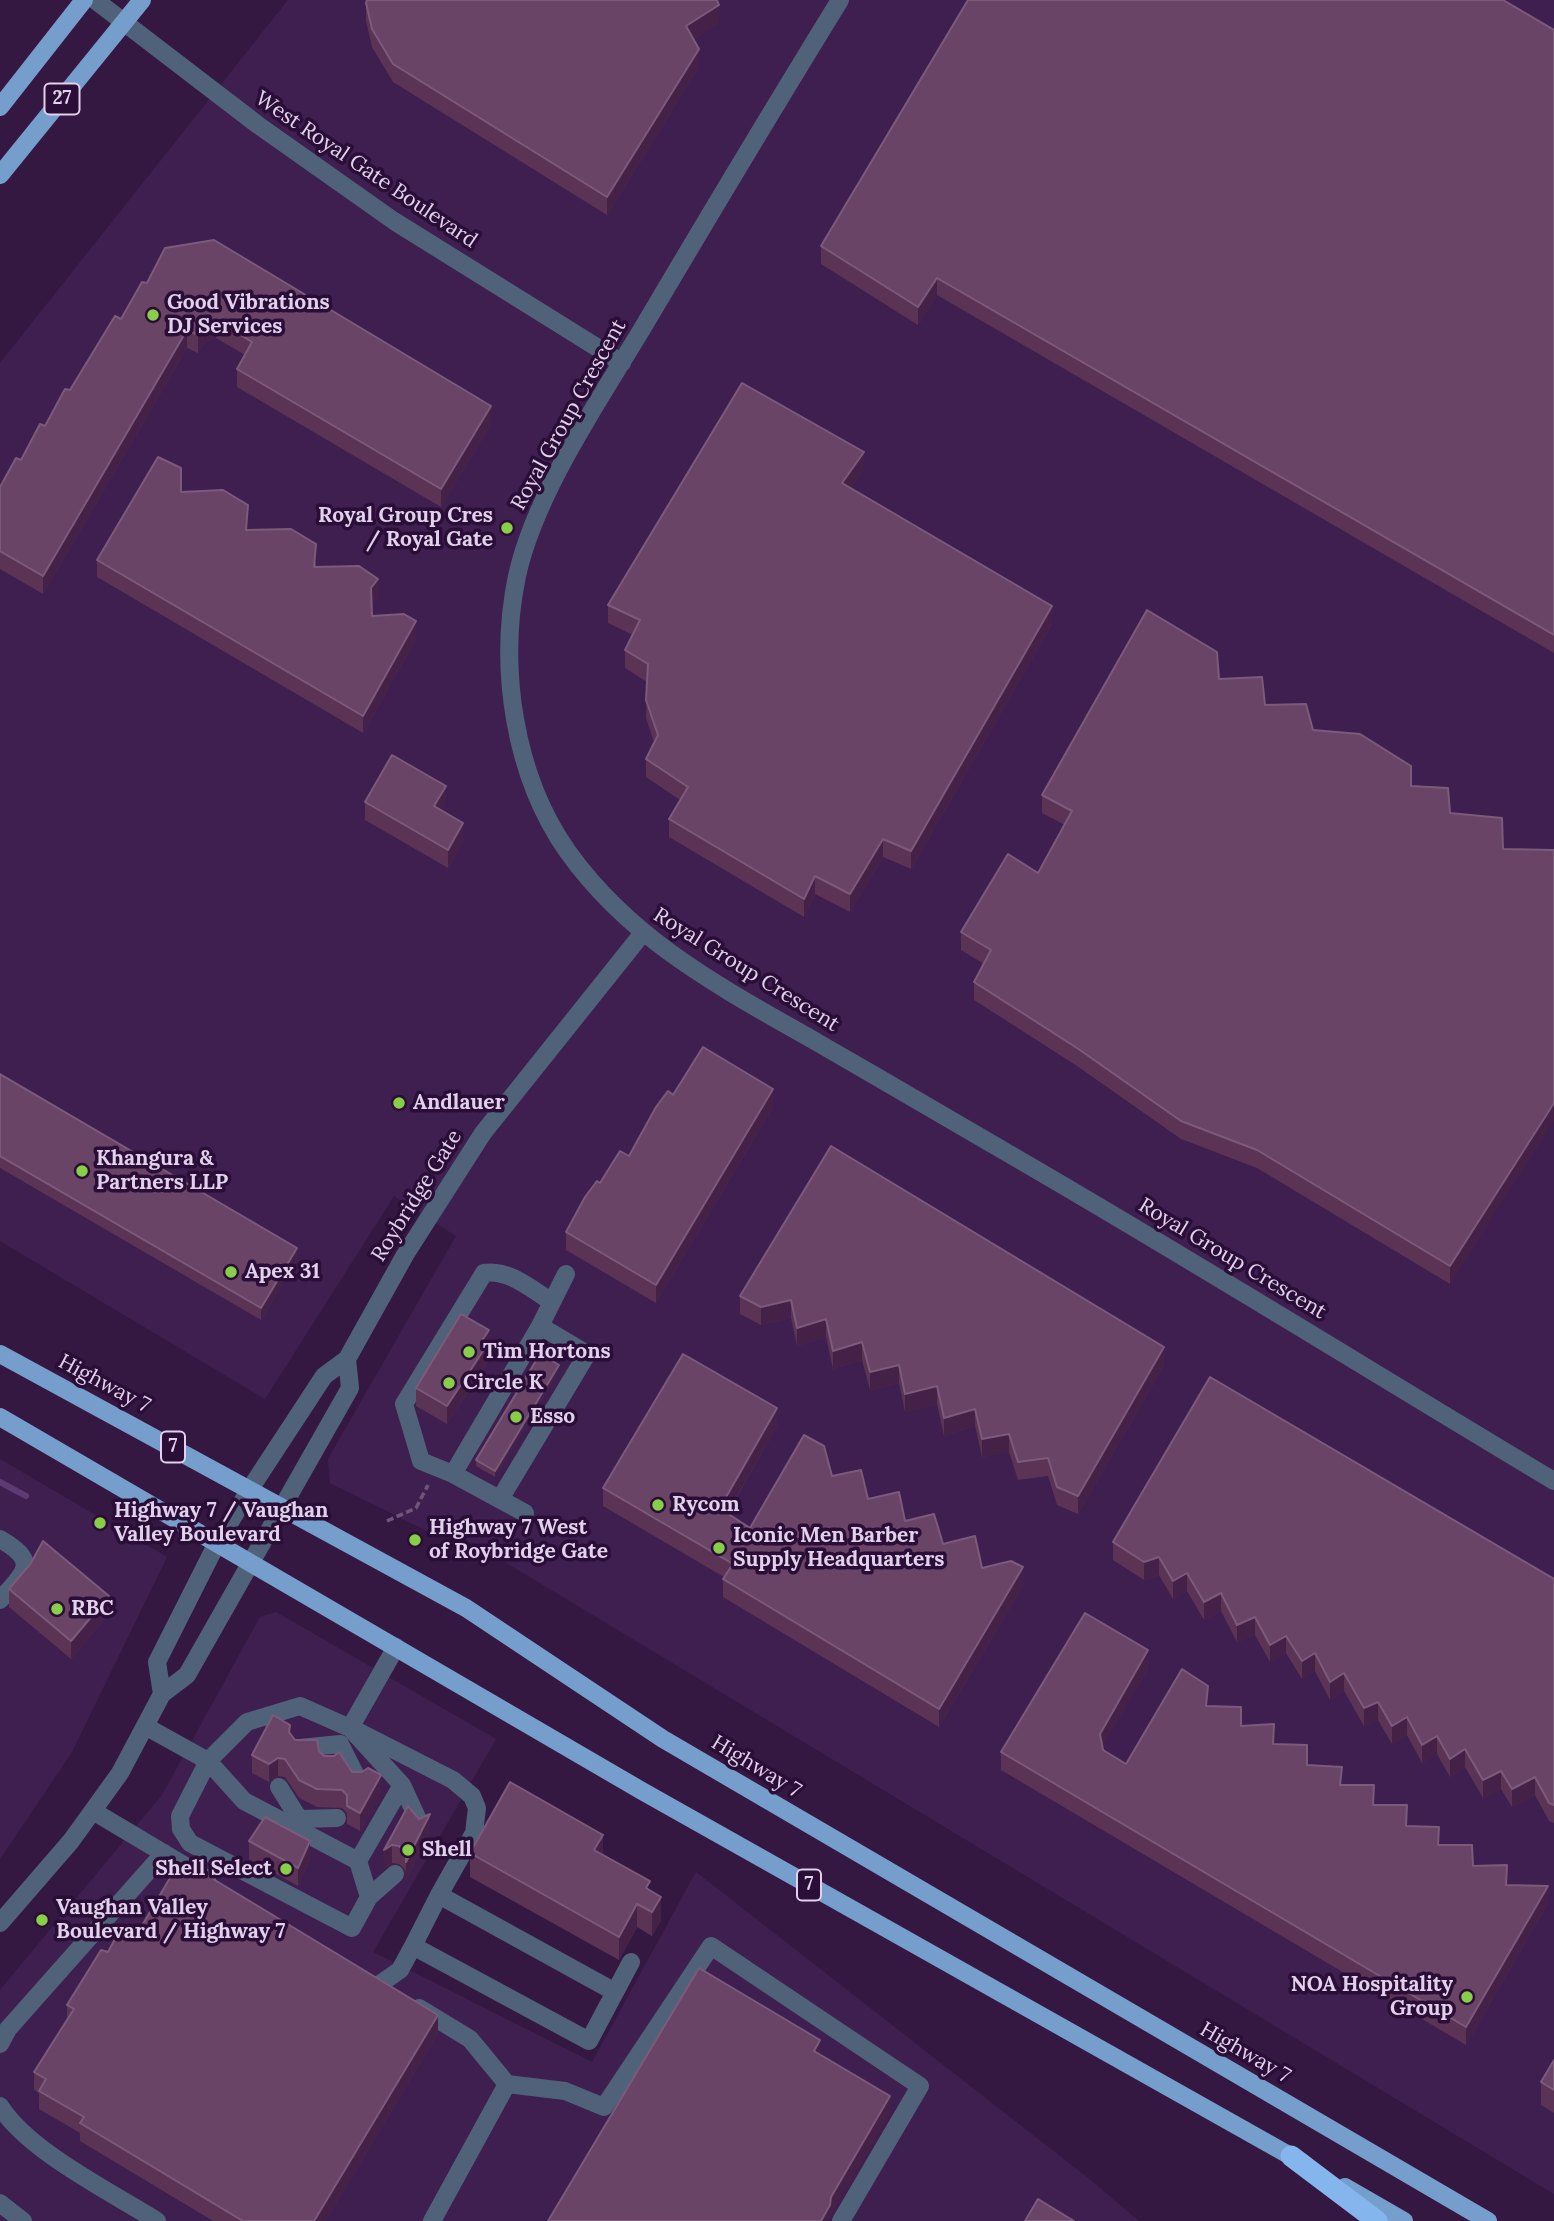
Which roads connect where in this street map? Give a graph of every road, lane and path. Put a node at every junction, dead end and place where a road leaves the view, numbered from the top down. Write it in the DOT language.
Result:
graph roads {
  1 [pos="84,0"];
  2 [pos="95,0"];
  3 [pos="142,0"];
  4 [pos="840,0"];
  5 [pos="125,24"];
  6 [pos="0,107"];
  7 [pos="0,175"];
  8 [pos="622,363"];
  9 [pos="642,934"];
  10 [pos="566,1274"];
  11 [pos="551,1302"];
  12 [pos="540,1326"];
  13 [pos="0,1354"];
  14 [pos="347,1359"];
  15 [pos="0,1417"];
  16 [pos="445,1471"];
  17 [pos="1554,1481"];
  18 [pos="250,1489"];
  19 [pos="500,1499"];
  20 [pos="282,1507"];
  21 [pos="525,1513"];
  22 [pos="387,1521"];
  23 [pos="0,1539"];
  24 [pos="216,1545"];
  25 [pos="248,1562"];
  26 [pos="0,1600"];
  27 [pos="396,1647"];
  28 [pos="162,1694"];
  29 [pos="145,1726"];
  30 [pos="350,1728"];
  31 [pos="340,1744"];
  32 [pos="300,1748"];
  33 [pos="208,1761"];
  34 [pos="329,1764"];
  35 [pos="358,1780"];
  36 [pos="402,1785"];
  37 [pos="279,1787"];
  38 [pos="308,1802"];
  39 [pos="93,1811"];
  40 [pos="337,1818"];
  41 [pos="297,1822"];
  42 [pos="421,1826"];
  43 [pos="164,1853"];
  44 [pos="358,1861"];
  45 [pos="395,1874"];
  46 [pos="224,1889"];
  47 [pos="439,1895"];
  48 [pos="369,1897"];
  49 [pos="0,1922"];
  50 [pos="413,1946"];
  51 [pos="631,1962"];
  52 [pos="615,1992"];
  53 [pos="0,2044"];
  54 [pos="508,2084"];
  55 [pos="0,2106"];
  56 [pos="1291,2156"];
  57 [pos="0,2203"];
  58 [pos="23,2221"];
  59 [pos="157,2221"];
  60 [pos="432,2221"];
  61 [pos="841,2221"];
  62 [pos="1377,2221"];
  63 [pos="1404,2221"];
  64 [pos="1488,2221"];
  1 -- 6 [label="main road, 27"];
  2 -- 5 [label="street, West Royal Gate Boulevard"];
  3 -- 5 [label="main road, 27"];
  4 -- 8 [label="street, Royal Group Crescent"];
  5 -- 7 [label="main road, 27"];
  5 -- 8 [label="street, West Royal Gate Boulevard"];
  8 -- 9 [label="street, Royal Group Crescent"];
  9 -- 14 [label="street, Roybridge Gate"];
  9 -- 17 [label="street, Royal Group Crescent"];
  10 -- 11 [label="street"];
  11 -- 12 [label="street"];
  11 -- 16 [label="street"];
  12 -- 16 [label="street"];
  12 -- 19 [label="street"];
  13 -- 18 [label="main road, Highway 7 / 7"];
  14 -- 18 [label="street, Roybridge Gate"];
  14 -- 20 [label="street, Roybridge Gate"];
  15 -- 24 [label="main road, 7"];
  16 -- 19 [label="street"];
  16 -- 22 [label="path"];
  18 -- 20 [label="main road, Highway 7 / 7"];
  18 -- 24 [label="street, Roybridge Gate"];
  19 -- 21 [label="street"];
  20 -- 25 [label="street, Roybridge Gate"];
  20 -- 64 [label="main road, Highway 7 / 7"];
  23 -- 26 [label="street"];
  24 -- 25 [label="main road, 7"];
  24 -- 28 [label="street, Roybridge Gate"];
  25 -- 27 [label="main road, 7"];
  25 -- 28 [label="street, Roybridge Gate"];
  27 -- 30 [label="street"];
  27 -- 56 [label="main road, 7"];
  28 -- 29 [label="street"];
  29 -- 33 [label="street"];
  29 -- 39 [label="street"];
  30 -- 31 [label="street"];
  30 -- 33 [label="street"];
  30 -- 36 [label="street"];
  30 -- 47 [label="street"];
  31 -- 32 [label="street"];
  31 -- 34 [label="street"];
  31 -- 35 [label="street"];
  33 -- 41 [label="street"];
  33 -- 48 [label="street"];
  36 -- 42 [label="street"];
  36 -- 44 [label="street"];
  37 -- 41 [label="street"];
  38 -- 41 [label="street"];
  39 -- 43 [label="street"];
  39 -- 49 [label="street"];
  40 -- 41 [label="street"];
  41 -- 44 [label="street"];
  43 -- 46 [label="street"];
  43 -- 53 [label="street"];
  44 -- 48 [label="street"];
  45 -- 48 [label="street"];
  47 -- 50 [label="street"];
  47 -- 52 [label="street"];
  50 -- 52 [label="street"];
  50 -- 54 [label="street"];
  51 -- 52 [label="street"];
  54 -- 60 [label="street"];
  54 -- 61 [label="street"];
  55 -- 59 [label="street"];
  56 -- 62 [label="highway"];
  56 -- 63 [label="main road, 7"];
  57 -- 58 [label="street"];
}
